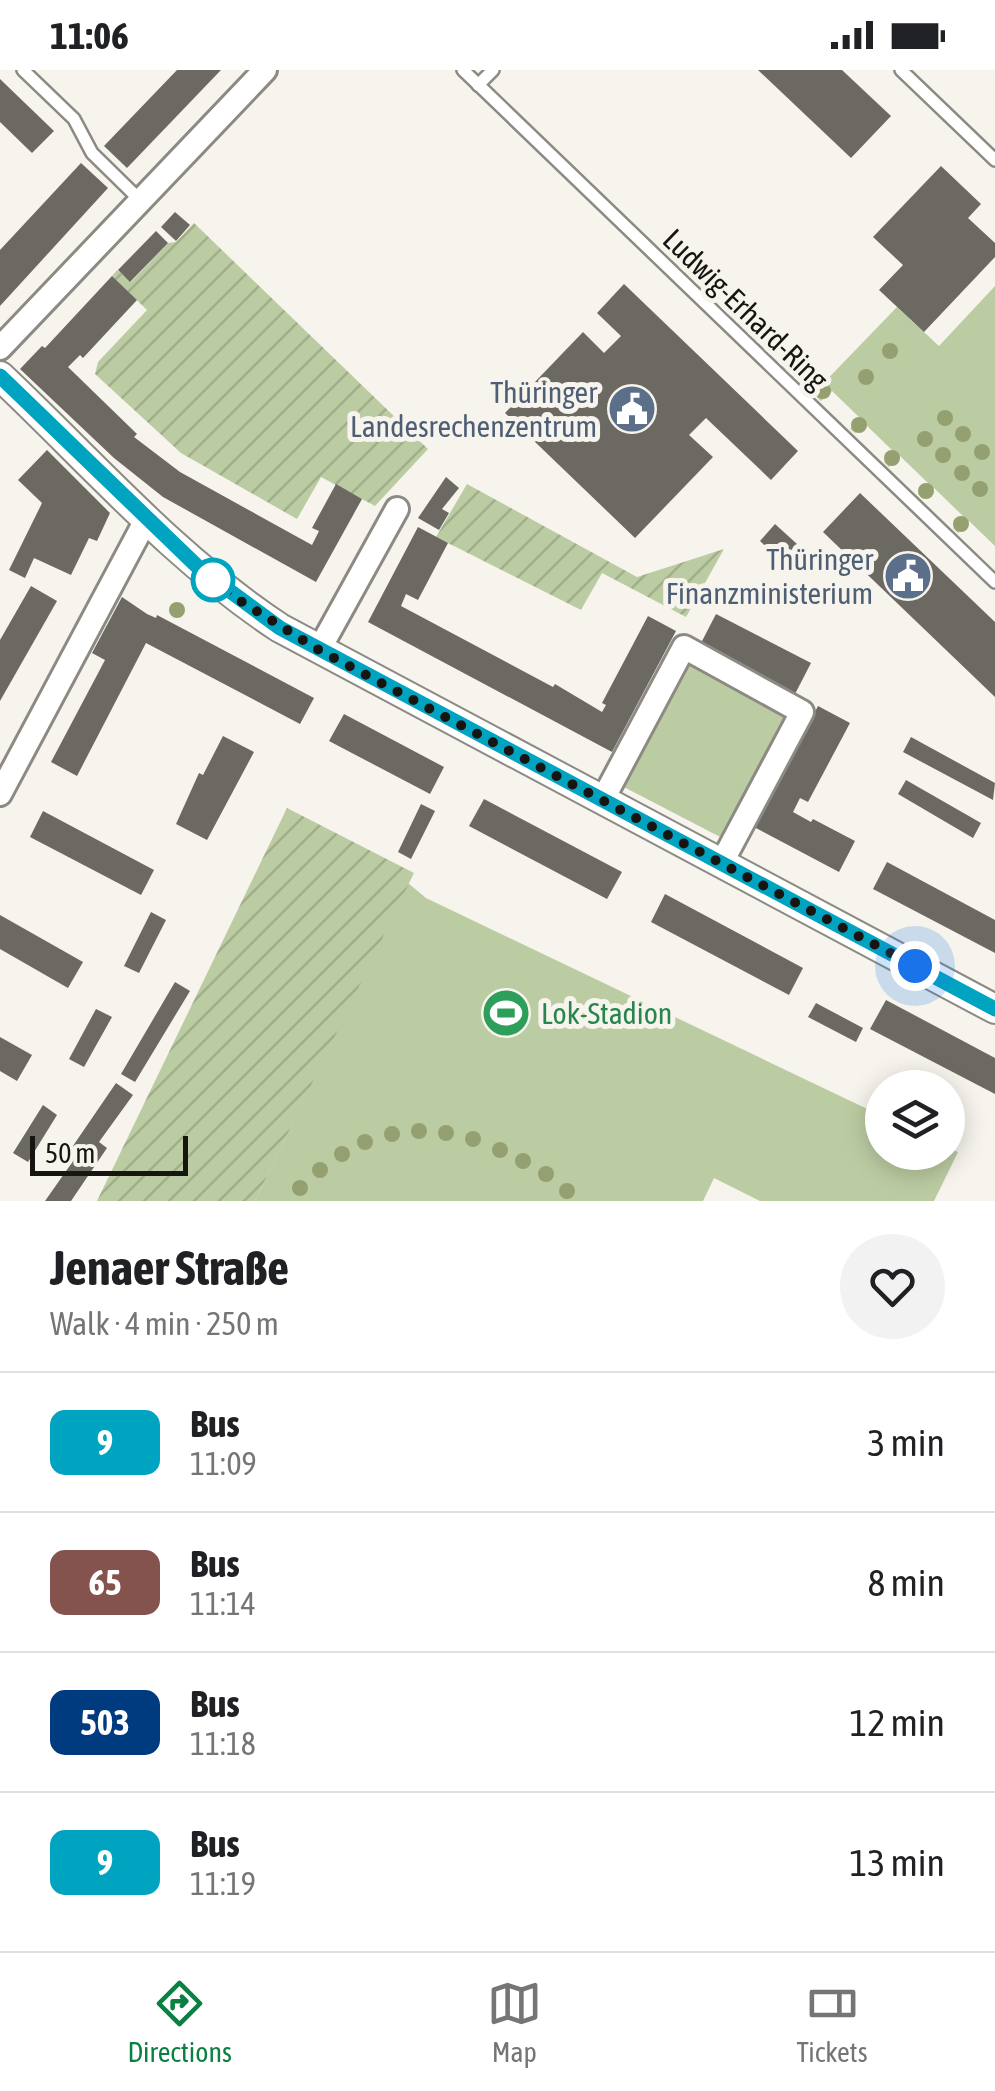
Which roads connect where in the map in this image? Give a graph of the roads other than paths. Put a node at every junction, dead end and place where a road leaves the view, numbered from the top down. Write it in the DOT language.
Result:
graph roads {
  1 [pos="23,70"];
  2 [pos="266,70"];
  3 [pos="463,70"];
  4 [pos="493,70"];
  5 [pos="900,70"];
  6 [pos="478,85"];
  7 [pos="995,160"];
  8 [pos="142,202"];
  9 [pos="0,348"];
  10 [pos="0,376"];
  11 [pos="397,510"];
  12 [pos="147,518"];
  13 [pos="995,582"];
  14 [pos="319,650"];
  15 [pos="0,794"];
  16 [pos="602,801"];
  17 [pos="721,864"];
  18 [pos="995,1009"];
  1 -- 8 [label="lane"];
  2 -- 8 [label="street"];
  3 -- 6 [label="lane, Ludwig-Erhard-Ring"];
  4 -- 6 [label="lane"];
  5 -- 7 [label="lane"];
  6 -- 13 [label="lane, Ludwig-Erhard-Ring"];
  8 -- 9 [label="street"];
  10 -- 12 [label="street"];
  11 -- 14 [label="street"];
  12 -- 14 [label="street"];
  12 -- 15 [label="street"];
  14 -- 16 [label="street"];
  16 -- 17 [label="street"];
  16 -- 17 [label="street"];
  17 -- 18 [label="street"];
}
